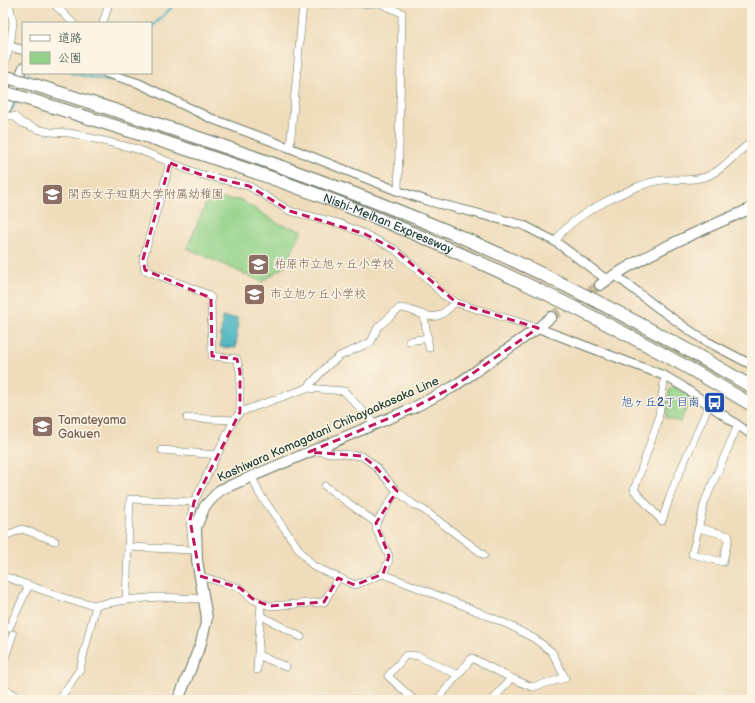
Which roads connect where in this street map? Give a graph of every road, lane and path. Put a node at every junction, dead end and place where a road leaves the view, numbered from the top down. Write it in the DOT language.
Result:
graph roads {
  1 [pos="54,3"];
  2 [pos="108,3"];
  3 [pos="7,4"];
  4 [pos="382,4"];
  5 [pos="72,22"];
  6 [pos="103,22"];
  7 [pos="7,46"];
  8 [pos="22,50"];
  9 [pos="3,67"];
  10 [pos="22,69"];
  11 [pos="109,74"];
  12 [pos="3,76"];
  13 [pos="3,92"];
  14 [pos="4,110"];
  15 [pos="752,142"];
  16 [pos="290,148"];
  17 [pos="170,163"];
  18 [pos="398,191"];
  19 [pos="752,208"];
  20 [pos="556,242"];
  21 [pos="607,280"];
  22 [pos="455,302"];
  23 [pos="424,315"];
  24 [pos="551,317"];
  25 [pos="538,328"];
  26 [pos="428,338"];
  27 [pos="409,341"];
  28 [pos="429,348"];
  29 [pos="752,365"];
  30 [pos="666,376"];
  31 [pos="752,387"];
  32 [pos="307,388"];
  33 [pos="709,405"];
  34 [pos="752,405"];
  35 [pos="240,412"];
  36 [pos="187,418"];
  37 [pos="234,420"];
  38 [pos="375,424"];
  39 [pos="738,426"];
  40 [pos="752,436"];
  41 [pos="162,450"];
  42 [pos="311,451"];
  43 [pos="217,455"];
  44 [pos="252,476"];
  45 [pos="325,486"];
  46 [pos="397,491"];
  47 [pos="194,502"];
  48 [pos="376,523"];
  49 [pos="699,528"];
  50 [pos="3,540"];
  51 [pos="55,540"];
  52 [pos="128,547"];
  53 [pos="193,550"];
  54 [pos="484,555"];
  55 [pos="197,560"];
  56 [pos="384,574"];
  57 [pos="3,576"];
  58 [pos="200,576"];
  59 [pos="338,578"];
  60 [pos="29,585"];
  61 [pos="204,599"];
  62 [pos="126,600"];
  63 [pos="261,603"];
  64 [pos="96,606"];
  65 [pos="260,615"];
  66 [pos="9,628"];
  67 [pos="13,634"];
  68 [pos="302,637"];
  69 [pos="6,647"];
  70 [pos="258,655"];
  71 [pos="3,664"];
  72 [pos="286,667"];
  73 [pos="258,670"];
  74 [pos="458,675"];
  75 [pos="511,678"];
  76 [pos="3,688"];
  77 [pos="24,700"];
  78 [pos="59,700"];
  79 [pos="178,700"];
  80 [pos="414,700"];
  81 [pos="437,700"];
  82 [pos="493,700"];
  1 -- 5 [label="street"];
  2 -- 6 [label="street"];
  3 -- 7 [label="street"];
  4 -- 16 [label="street"];
  4 -- 18 [label="street"];
  7 -- 8 [label="street"];
  7 -- 9 [label="street"];
  10 -- 14 [label="street"];
  11 -- 16 [label="street"];
  12 -- 31 [label="highway, Nishi-Meihan Expressway, bridge"];
  13 -- 34 [label="highway, Nishi-Meihan Expressway, bridge"];
  14 -- 17 [label="street"];
  15 -- 20 [label="street"];
  16 -- 18 [label="street"];
  17 -- 22 [label="street"];
  17 -- 35 [label="street"];
  18 -- 20 [label="street"];
  19 -- 21 [label="main road"];
  20 -- 21 [label="street"];
  21 -- 29 [label="street"];
  22 -- 23 [label="street"];
  22 -- 25 [label="street"];
  23 -- 26 [label="street"];
  23 -- 32 [label="street"];
  24 -- 25 [label="main road, Kashiwara Komagatani Chihayaakasaka Line"];
  25 -- 30 [label="street"];
  25 -- 38 [label="main road, Kashiwara Komagatani Chihayaakasaka Line"];
  26 -- 27 [label="street"];
  26 -- 28 [label="street"];
  30 -- 33 [label="street"];
  30 -- 33 [label="street"];
  32 -- 35 [label="street"];
  32 -- 38 [label="street"];
  33 -- 39 [label="street"];
  35 -- 37 [label="street"];
  36 -- 37 [label="street"];
  37 -- 43 [label="street"];
  38 -- 42 [label="main road, Kashiwara Komagatani Chihayaakasaka Line"];
  39 -- 40 [label="street"];
  39 -- 49 [label="street"];
  41 -- 43 [label="street"];
  42 -- 44 [label="main road, Kashiwara Komagatani Chihayaakasaka Line"];
  42 -- 46 [label="street"];
  43 -- 47 [label="street"];
  44 -- 55 [label="main road, Kashiwara Komagatani Chihayaakasaka Line"];
  44 -- 59 [label="street"];
  45 -- 48 [label="street"];
  46 -- 48 [label="street"];
  46 -- 54 [label="street"];
  47 -- 52 [label="street"];
  47 -- 53 [label="street"];
  48 -- 56 [label="street"];
  49 -- 49 [label="street"];
  50 -- 51 [label="street"];
  52 -- 53 [label="street"];
  52 -- 62 [label="street"];
  53 -- 55 [label="street"];
  55 -- 58 [label="main road, Kashiwara Komagatani Chihayaakasaka Line"];
  56 -- 59 [label="street"];
  56 -- 75 [label="street"];
  57 -- 60 [label="street"];
  58 -- 61 [label="main road, Kashiwara Komagatani Chihayaakasaka Line"];
  58 -- 63 [label="street"];
  59 -- 63 [label="street"];
  60 -- 64 [label="street"];
  60 -- 66 [label="street"];
  61 -- 62 [label="street"];
  61 -- 79 [label="main road, Kashiwara Komagatani Chihayaakasaka Line"];
  62 -- 64 [label="street"];
  63 -- 65 [label="street"];
  64 -- 78 [label="street"];
  65 -- 68 [label="street"];
  65 -- 70 [label="street"];
  67 -- 69 [label="street"];
  69 -- 71 [label="street"];
  70 -- 72 [label="street"];
  70 -- 73 [label="street"];
  74 -- 75 [label="street"];
  74 -- 80 [label="street"];
  74 -- 81 [label="street"];
  75 -- 82 [label="street"];
  76 -- 77 [label="street"];
}
